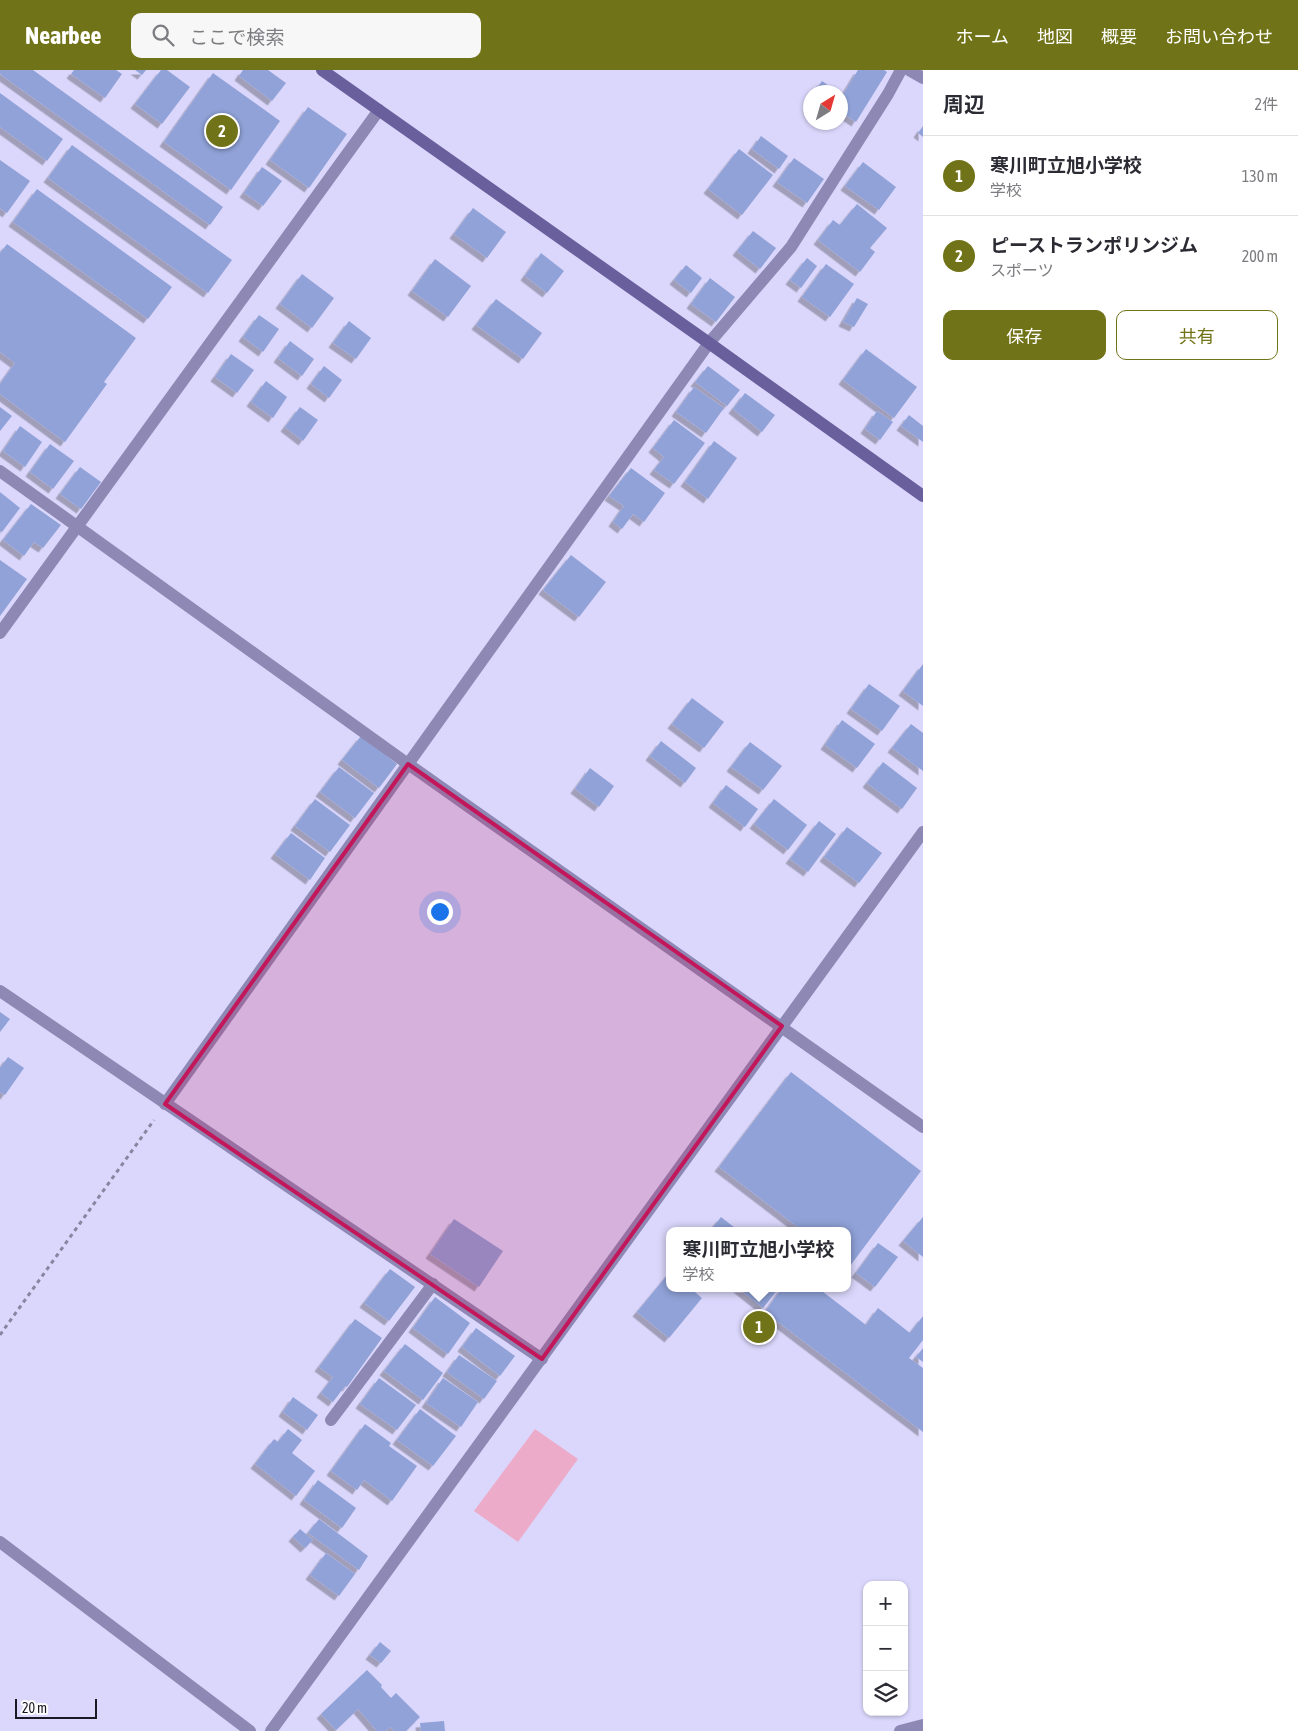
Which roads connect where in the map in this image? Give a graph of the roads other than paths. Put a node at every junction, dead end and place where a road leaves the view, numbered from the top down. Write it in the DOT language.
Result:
graph roads {
  1 [pos="322,70"];
  2 [pos="901,70"];
  3 [pos="909,70"];
  4 [pos="923,78"];
  5 [pos="379,110"];
  6 [pos="709,342"];
  7 [pos="0,471"];
  8 [pos="923,496"];
  9 [pos="77,526"];
  10 [pos="0,633"];
  11 [pos="408,764"];
  12 [pos="923,832"];
  13 [pos="0,991"];
  14 [pos="782,1026"];
  15 [pos="165,1104"];
  16 [pos="923,1127"];
  17 [pos="433,1284"];
  18 [pos="542,1359"];
  19 [pos="331,1420"];
  20 [pos="0,1542"];
  21 [pos="923,1725"];
  22 [pos="250,1731"];
  23 [pos="271,1731"];
  24 [pos="900,1731"];
  1 -- 5 [label="street"];
  2 -- 6 [label="street"];
  3 -- 4 [label="street"];
  5 -- 6 [label="street"];
  5 -- 9 [label="street"];
  6 -- 8 [label="street"];
  6 -- 11 [label="street"];
  7 -- 9 [label="street"];
  9 -- 10 [label="street"];
  9 -- 11 [label="street"];
  11 -- 14 [label="street"];
  11 -- 15 [label="street"];
  12 -- 14 [label="street"];
  13 -- 15 [label="street"];
  14 -- 16 [label="street"];
  14 -- 18 [label="street"];
  15 -- 17 [label="street"];
  17 -- 18 [label="street"];
  17 -- 19 [label="street"];
  18 -- 23 [label="street"];
  20 -- 22 [label="street"];
  21 -- 24 [label="street"];
}
